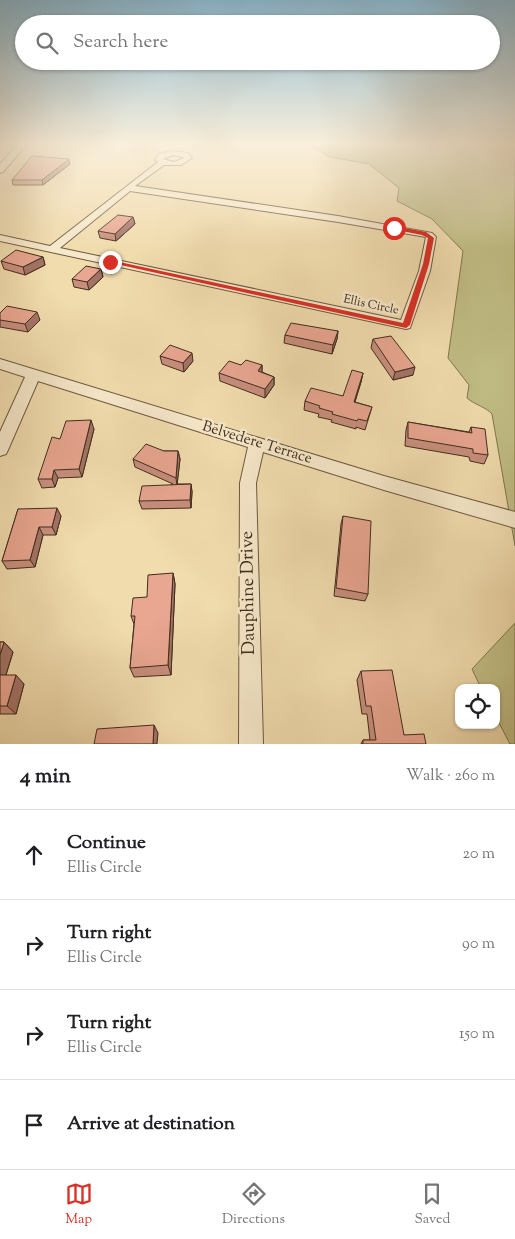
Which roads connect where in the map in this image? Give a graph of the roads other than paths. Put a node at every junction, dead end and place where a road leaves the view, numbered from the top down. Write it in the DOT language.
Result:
graph roads {
  1 [pos="140,179"];
  2 [pos="129,188"];
  3 [pos="0,238"];
  4 [pos="52,248"];
  5 [pos="0,364"];
  6 [pos="32,375"];
  7 [pos="257,443"];
  8 [pos="0,450"];
  9 [pos="515,520"];
  10 [pos="251,744"];
  1 -- 2 [label="street"];
  2 -- 4 [label="street"];
  2 -- 4 [label="street, Ellis Circle"];
  3 -- 4 [label="street, Ellis Circle"];
  5 -- 6 [label="street, Belvedere Terrace"];
  6 -- 7 [label="street, Belvedere Terrace"];
  6 -- 8 [label="street"];
  7 -- 9 [label="street, Belvedere Terrace"];
  7 -- 10 [label="street, Dauphine Drive"];
}
